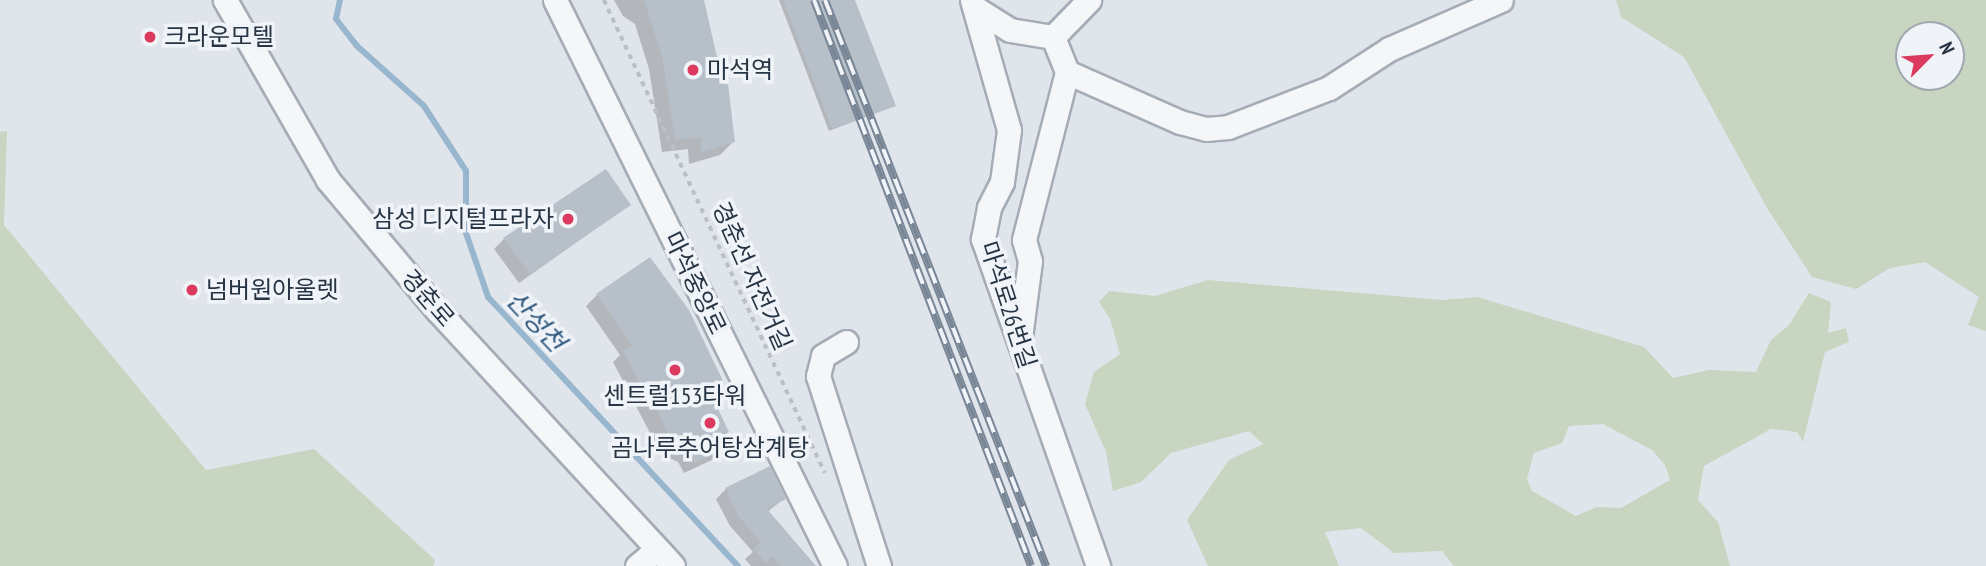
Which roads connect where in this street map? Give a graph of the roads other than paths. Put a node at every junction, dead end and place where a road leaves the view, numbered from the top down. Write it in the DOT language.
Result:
graph roads {
  1 [pos="225,0"];
  2 [pos="555,0"];
  3 [pos="1088,0"];
  4 [pos="1502,0"];
  5 [pos="974,4"];
  6 [pos="1053,37"];
  7 [pos="1067,72"];
  8 [pos="1020,338"];
  9 [pos="846,342"];
  10 [pos="657,549"];
  11 [pos="637,566"];
  12 [pos="673,566"];
  13 [pos="835,566"];
  14 [pos="880,566"];
  15 [pos="1097,566"];
  1 -- 10 [label="street, 경춘로"];
  2 -- 13 [label="street, 마석중앙로"];
  3 -- 6 [label="street"];
  4 -- 7 [label="street"];
  5 -- 6 [label="street"];
  5 -- 8 [label="street, 마석로26번길"];
  6 -- 7 [label="street"];
  7 -- 8 [label="street"];
  8 -- 15 [label="street, 마석로26번길"];
  9 -- 14 [label="street"];
  10 -- 11 [label="street"];
  10 -- 12 [label="street, 경춘로"];
}
